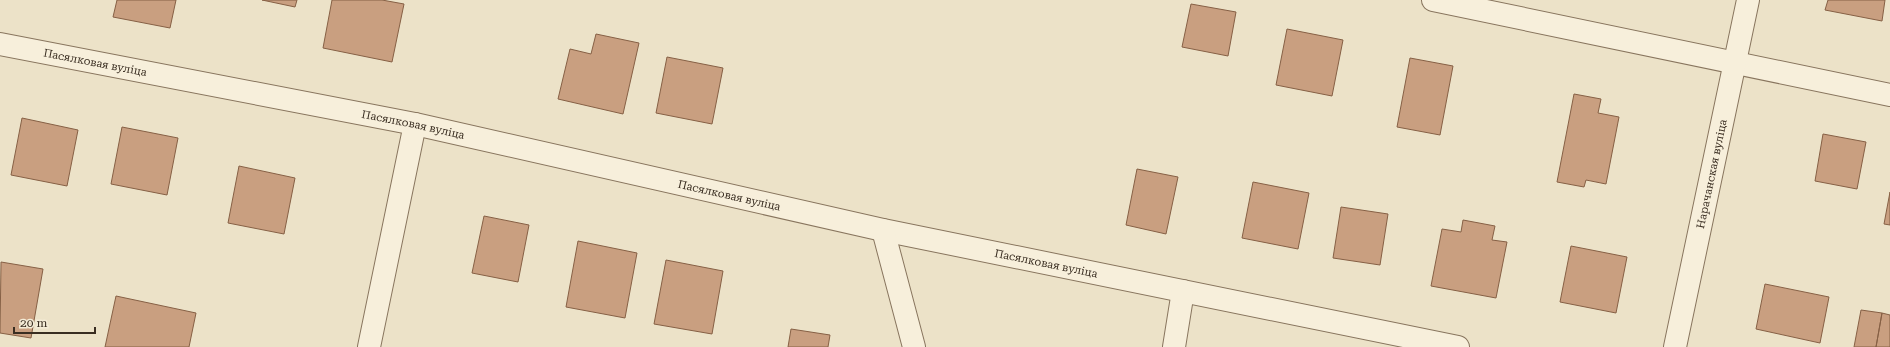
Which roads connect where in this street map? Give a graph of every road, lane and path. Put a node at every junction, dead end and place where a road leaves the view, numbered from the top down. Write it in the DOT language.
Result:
graph roads {
  1 [pos="1433,0"];
  2 [pos="1748,0"];
  3 [pos="0,44"];
  4 [pos="1735,63"];
  5 [pos="1890,95"];
  6 [pos="415,124"];
  7 [pos="883,230"];
  8 [pos="1183,291"];
  9 [pos="369,347"];
  10 [pos="914,347"];
  11 [pos="1174,347"];
  12 [pos="1458,347"];
  13 [pos="1675,347"];
  1 -- 4 [label="street"];
  2 -- 4 [label="street, Нарачанская вуліца"];
  3 -- 6 [label="street, Пасялковая вуліца"];
  4 -- 5 [label="street"];
  4 -- 13 [label="street, Нарачанская вуліца"];
  6 -- 7 [label="street, Пасялковая вуліца"];
  6 -- 9 [label="street"];
  7 -- 8 [label="street, Пасялковая вуліца"];
  7 -- 10 [label="street"];
  8 -- 11 [label="street"];
  8 -- 12 [label="street, Пасялковая вуліца"];
}
